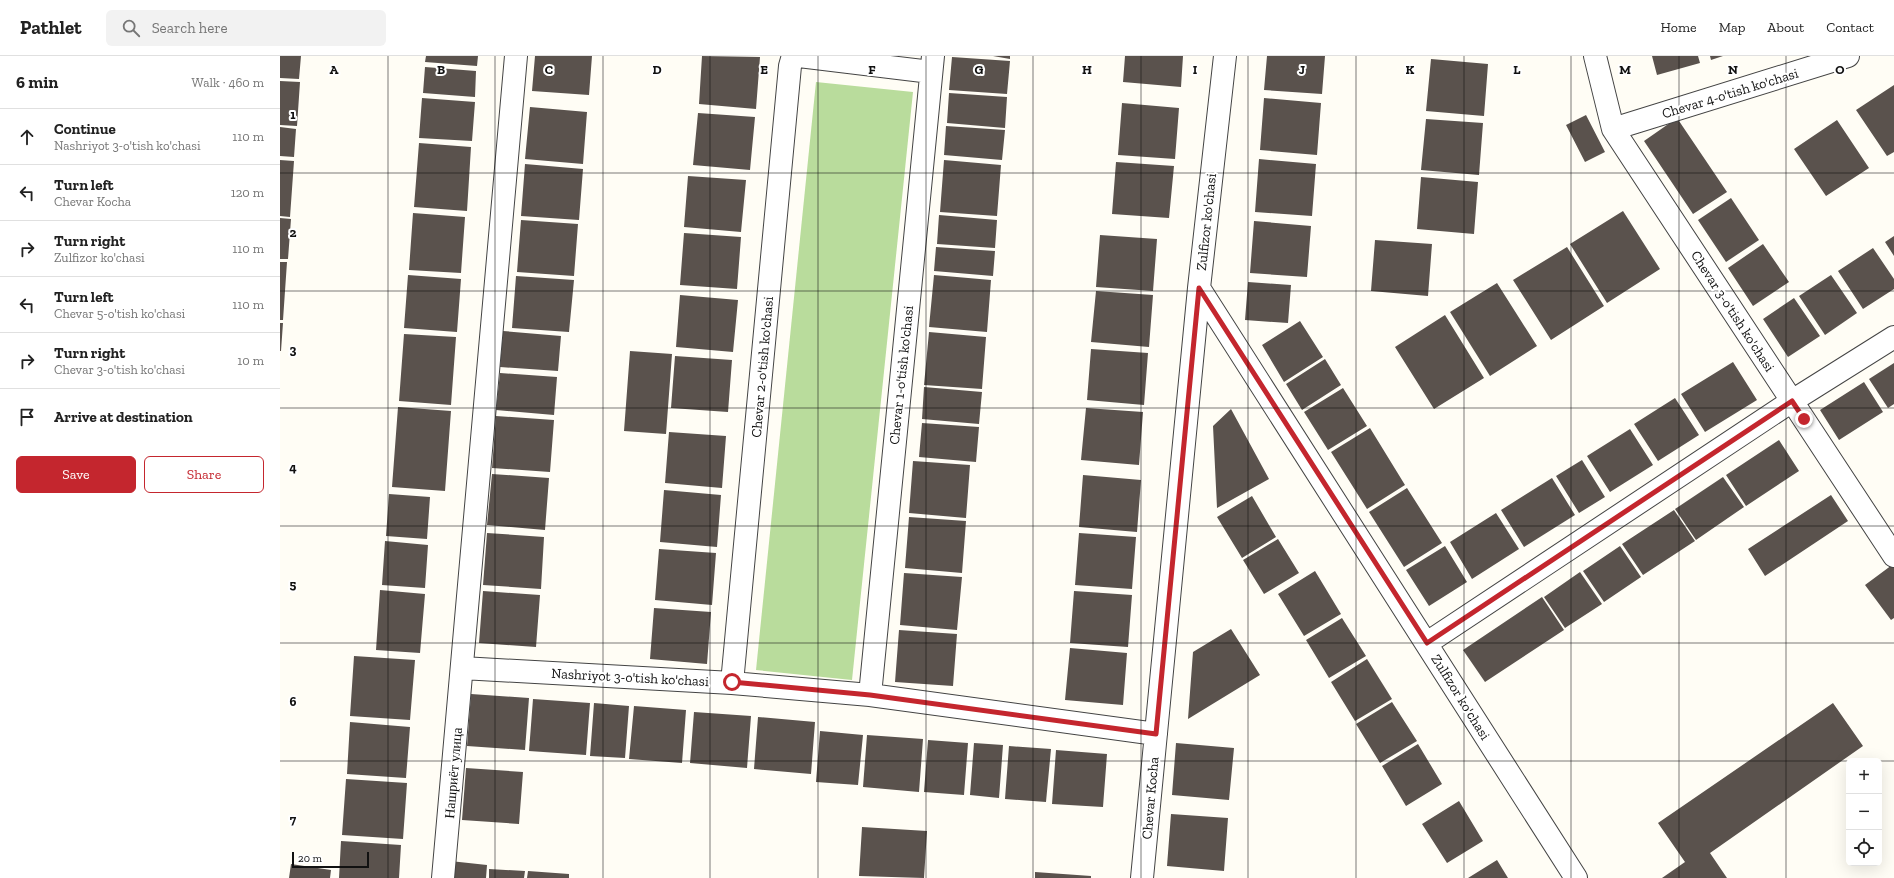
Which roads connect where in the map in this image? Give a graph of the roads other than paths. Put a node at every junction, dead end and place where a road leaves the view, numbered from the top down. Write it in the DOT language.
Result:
graph roads {
  1 [pos="516,56"];
  2 [pos="799,56"];
  3 [pos="1225,56"];
  4 [pos="1595,56"];
  5 [pos="1848,56"];
  6 [pos="932,64"];
  7 [pos="1613,129"];
  8 [pos="1199,288"];
  9 [pos="1894,337"];
  10 [pos="1792,401"];
  11 [pos="1894,556"];
  12 [pos="1427,643"];
  13 [pos="462,668"];
  14 [pos="732,682"];
  15 [pos="870,695"];
  16 [pos="1156,734"];
  17 [pos="444,878"];
  18 [pos="1142,878"];
  19 [pos="1576,878"];
  1 -- 13 [label="street, Нашриёт улица"];
  2 -- 6 [label="street, Chevar 2-o'tish ko'chasi"];
  2 -- 14 [label="street, Chevar 2-o'tish ko'chasi"];
  3 -- 8 [label="street, Zulfizor ko'chasi"];
  4 -- 7 [label="street, Chevar 3-o'tish ko'chasi"];
  5 -- 7 [label="street, Chevar 4-o'tish ko'chasi"];
  6 -- 15 [label="street, Chevar 1-o'tish ko'chasi"];
  7 -- 10 [label="street, Chevar 3-o'tish ko'chasi"];
  8 -- 12 [label="street, Zulfizor ko'chasi"];
  8 -- 16 [label="street, Chevar Kocha"];
  9 -- 10 [label="street"];
  10 -- 11 [label="street, Chevar 3-o'tish ko'chasi"];
  10 -- 12 [label="street"];
  12 -- 19 [label="street, Zulfizor ko'chasi"];
  13 -- 14 [label="street, Nashriyot 3-o'tish ko'chasi"];
  13 -- 17 [label="street, Нашриёт улица"];
  14 -- 15 [label="street, Nashriyot 3-o'tish ko'chasi"];
  15 -- 16 [label="street, Nashriyot 3-o'tish ko'chasi"];
  16 -- 18 [label="street, Chevar Kocha"];
}
